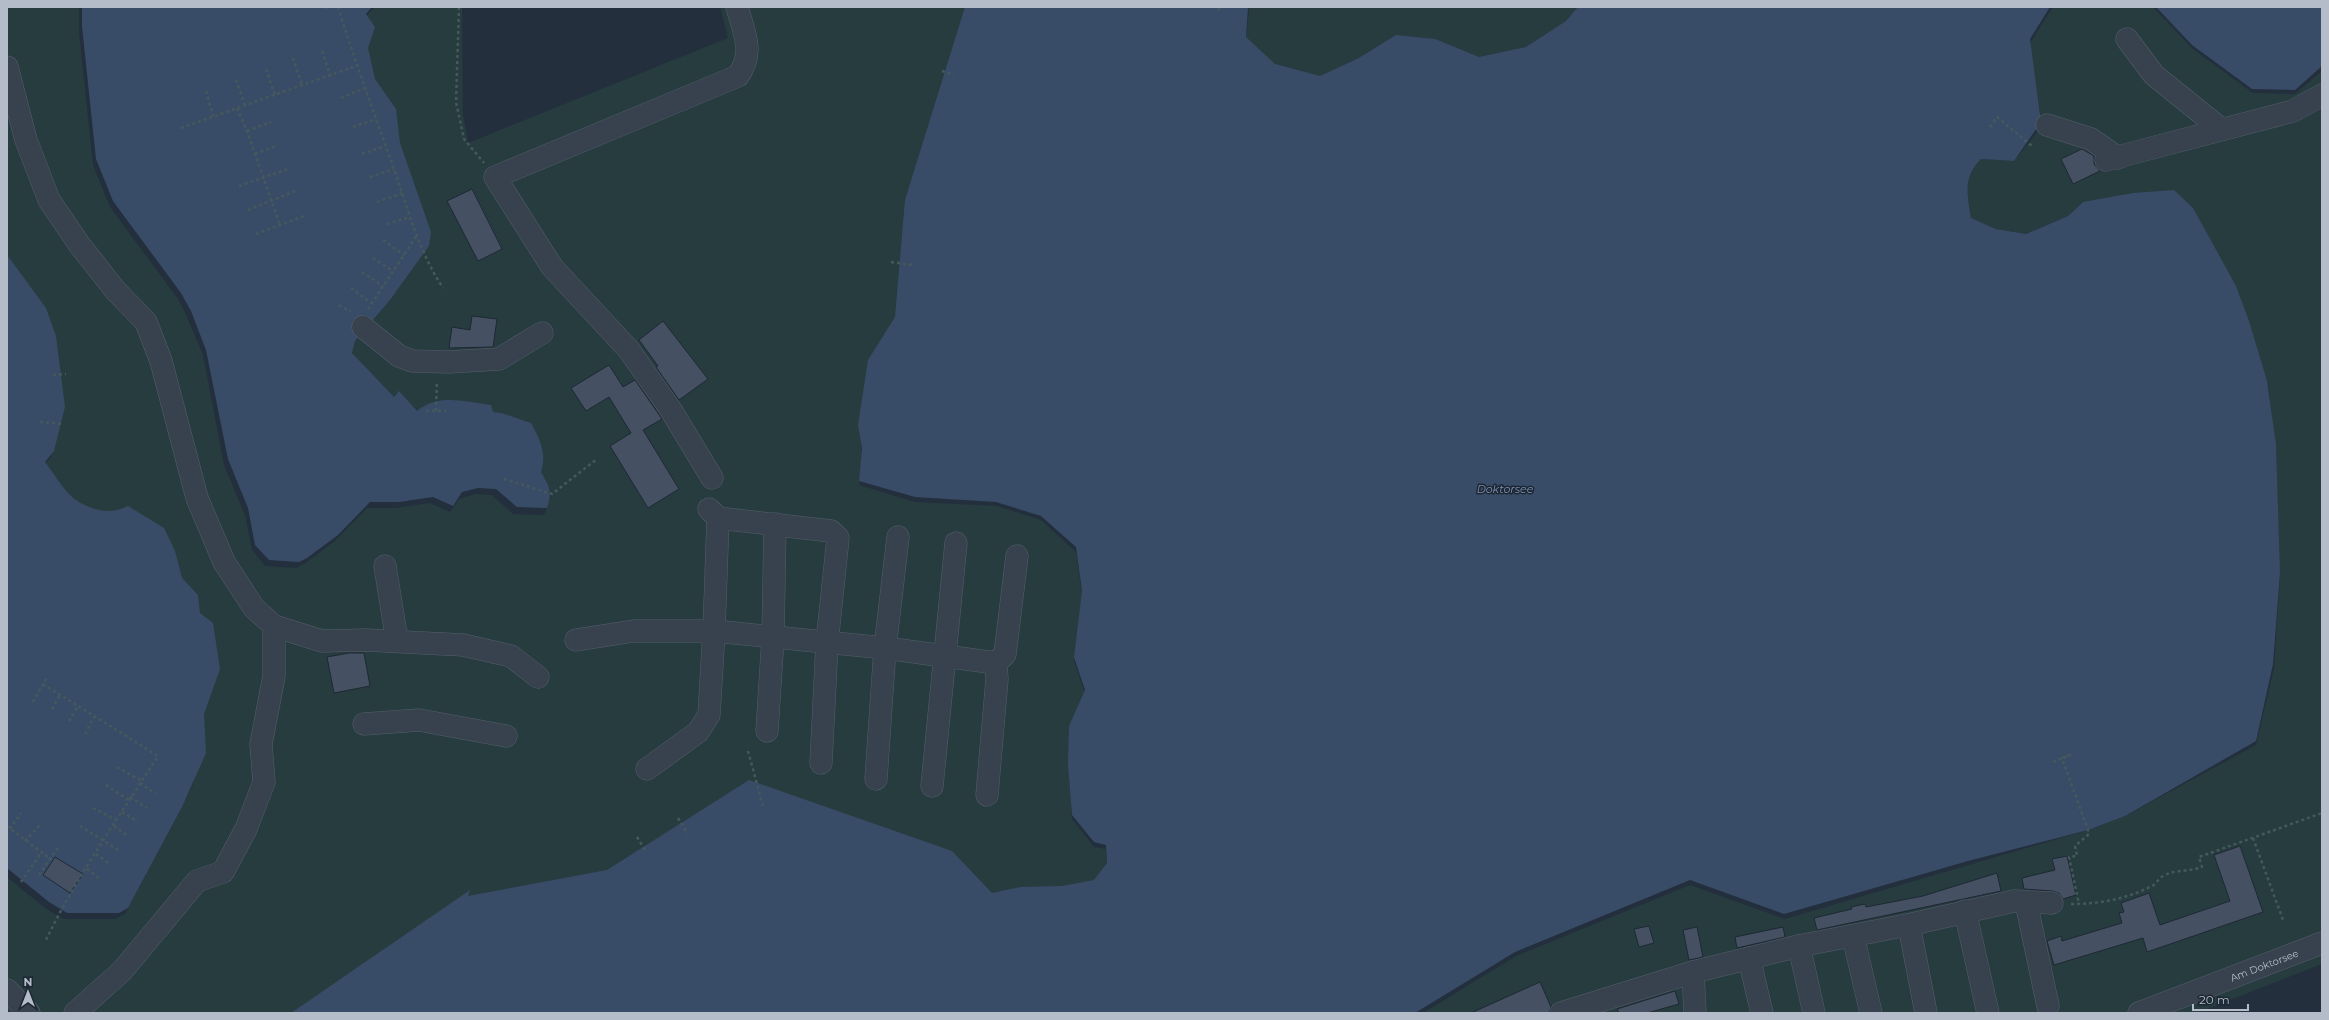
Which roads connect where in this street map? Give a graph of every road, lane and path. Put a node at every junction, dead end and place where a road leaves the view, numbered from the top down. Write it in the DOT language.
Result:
graph roads {
  1 [pos="328,7"];
  2 [pos="338,7"];
  3 [pos="459,7"];
  4 [pos="737,7"];
  5 [pos="1218,7"];
  6 [pos="324,8"];
  7 [pos="1220,12"];
  8 [pos="2128,38"];
  9 [pos="322,51"];
  10 [pos="293,58"];
  11 [pos="356,66"];
  12 [pos="7,67"];
  13 [pos="266,69"];
  14 [pos="942,71"];
  15 [pos="954,75"];
  16 [pos="331,78"];
  17 [pos="236,80"];
  18 [pos="302,85"];
  19 [pos="365,88"];
  20 [pos="206,91"];
  21 [pos="275,95"];
  22 [pos="2322,95"];
  23 [pos="341,98"];
  24 [pos="245,105"];
  25 [pos="237,108"];
  26 [pos="213,116"];
  27 [pos="376,119"];
  28 [pos="271,122"];
  29 [pos="2047,125"];
  30 [pos="353,127"];
  31 [pos="1990,127"];
  32 [pos="181,128"];
  33 [pos="2221,129"];
  34 [pos="247,131"];
  35 [pos="278,145"];
  36 [pos="385,146"];
  37 [pos="2032,146"];
  38 [pos="255,154"];
  39 [pos="362,154"];
  40 [pos="288,169"];
  41 [pos="394,169"];
  42 [pos="264,177"];
  43 [pos="370,177"];
  44 [pos="495,177"];
  45 [pos="239,186"];
  46 [pos="295,191"];
  47 [pos="403,193"];
  48 [pos="272,200"];
  49 [pos="377,202"];
  50 [pos="248,210"];
  51 [pos="304,216"];
  52 [pos="410,217"];
  53 [pos="387,224"];
  54 [pos="280,225"];
  55 [pos="256,234"];
  56 [pos="417,235"];
  57 [pos="383,240"];
  58 [pos="404,255"];
  59 [pos="373,258"];
  60 [pos="891,262"];
  61 [pos="912,266"];
  62 [pos="393,271"];
  63 [pos="362,272"];
  64 [pos="383,286"];
  65 [pos="351,288"];
  66 [pos="442,288"];
  67 [pos="372,303"];
  68 [pos="339,305"];
  69 [pos="361,319"];
  70 [pos="542,333"];
  71 [pos="66,374"];
  72 [pos="54,375"];
  73 [pos="437,376"];
  74 [pos="426,411"];
  75 [pos="436,411"];
  76 [pos="446,411"];
  77 [pos="40,422"];
  78 [pos="64,424"];
  79 [pos="597,459"];
  80 [pos="712,478"];
  81 [pos="504,479"];
  82 [pos="775,524"];
  83 [pos="898,537"];
  84 [pos="956,543"];
  85 [pos="1017,556"];
  86 [pos="385,566"];
  87 [pos="274,626"];
  88 [pos="714,631"];
  89 [pos="773,637"];
  90 [pos="576,640"];
  91 [pos="397,642"];
  92 [pos="827,643"];
  93 [pos="886,648"];
  94 [pos="945,656"];
  95 [pos="996,663"];
  96 [pos="538,677"];
  97 [pos="46,679"];
  98 [pos="43,684"];
  99 [pos="60,695"];
  100 [pos="33,702"];
  101 [pos="78,706"];
  102 [pos="52,709"];
  103 [pos="94,717"];
  104 [pos="69,721"];
  105 [pos="364,724"];
  106 [pos="767,731"];
  107 [pos="85,734"];
  108 [pos="506,736"];
  109 [pos="748,751"];
  110 [pos="2053,762"];
  111 [pos="821,763"];
  112 [pos="117,767"];
  113 [pos="647,769"];
  114 [pos="876,779"];
  115 [pos="141,782"];
  116 [pos="106,785"];
  117 [pos="932,786"];
  118 [pos="156,794"];
  119 [pos="987,795"];
  120 [pos="130,799"];
  121 [pos="763,806"];
  122 [pos="93,808"];
  123 [pos="147,808"];
  124 [pos="122,812"];
  125 [pos="21,813"];
  126 [pos="2322,813"];
  127 [pos="678,818"];
  128 [pos="116,820"];
  129 [pos="138,822"];
  130 [pos="7,826"];
  131 [pos="40,826"];
  132 [pos="80,826"];
  133 [pos="114,826"];
  134 [pos="10,828"];
  135 [pos="688,834"];
  136 [pos="129,837"];
  137 [pos="637,837"];
  138 [pos="2253,838"];
  139 [pos="104,839"];
  140 [pos="25,841"];
  141 [pos="59,846"];
  142 [pos="120,851"];
  143 [pos="646,852"];
  144 [pos="41,853"];
  145 [pos="96,854"];
  146 [pos="49,858"];
  147 [pos="111,865"];
  148 [pos="87,869"];
  149 [pos="39,875"];
  150 [pos="101,880"];
  151 [pos="21,882"];
  152 [pos="2026,902"];
  153 [pos="2052,903"];
  154 [pos="2079,904"];
  155 [pos="1965,911"];
  156 [pos="2283,920"];
  157 [pos="1909,925"];
  158 [pos="1853,936"];
  159 [pos="45,942"];
  160 [pos="2322,943"];
  161 [pos="1799,946"];
  162 [pos="1749,958"];
  163 [pos="1693,972"];
  164 [pos="7,990"];
  165 [pos="2048,1006"];
  166 [pos="29,1013"];
  167 [pos="75,1013"];
  168 [pos="1561,1013"];
  169 [pos="1695,1013"];
  170 [pos="1762,1013"];
  171 [pos="1814,1013"];
  172 [pos="1871,1013"];
  173 [pos="1926,1013"];
  174 [pos="1988,1013"];
  175 [pos="2139,1013"];
  1 -- 6 [label="path"];
  2 -- 11 [label="path"];
  3 -- 44 [label="path"];
  4 -- 44 [label="street"];
  5 -- 7 [label="path"];
  8 -- 33 [label="street"];
  9 -- 16 [label="path"];
  10 -- 18 [label="path"];
  11 -- 19 [label="path"];
  11 -- 24 [label="path"];
  12 -- 87 [label="street"];
  13 -- 21 [label="path"];
  14 -- 15 [label="path"];
  17 -- 24 [label="path"];
  19 -- 23 [label="path"];
  19 -- 27 [label="path"];
  20 -- 26 [label="path"];
  22 -- 33 [label="street"];
  24 -- 25 [label="path"];
  25 -- 26 [label="path"];
  25 -- 34 [label="path"];
  26 -- 32 [label="path"];
  27 -- 30 [label="path"];
  27 -- 41 [label="path"];
  28 -- 34 [label="path"];
  29 -- 33 [label="street"];
  31 -- 37 [label="path"];
  34 -- 38 [label="path"];
  35 -- 38 [label="path"];
  36 -- 39 [label="path"];
  38 -- 42 [label="path"];
  40 -- 42 [label="path"];
  41 -- 43 [label="path"];
  41 -- 56 [label="path"];
  42 -- 45 [label="path"];
  42 -- 48 [label="path"];
  44 -- 80 [label="street"];
  46 -- 48 [label="path"];
  47 -- 49 [label="path"];
  48 -- 50 [label="path"];
  48 -- 54 [label="path"];
  51 -- 54 [label="path"];
  52 -- 53 [label="path"];
  54 -- 55 [label="path"];
  56 -- 58 [label="path"];
  56 -- 66 [label="path"];
  57 -- 58 [label="path"];
  58 -- 62 [label="path"];
  59 -- 62 [label="path"];
  60 -- 61 [label="path"];
  62 -- 64 [label="path"];
  63 -- 64 [label="path"];
  64 -- 67 [label="path"];
  65 -- 67 [label="path"];
  67 -- 69 [label="path"];
  68 -- 69 [label="path"];
  69 -- 70 [label="street"];
  71 -- 72 [label="path"];
  73 -- 75 [label="path"];
  74 -- 75 [label="path"];
  75 -- 76 [label="path"];
  77 -- 78 [label="path"];
  79 -- 81 [label="path"];
  82 -- 88 [label="street"];
  82 -- 89 [label="street"];
  82 -- 92 [label="street"];
  83 -- 93 [label="street"];
  84 -- 94 [label="street"];
  85 -- 95 [label="street"];
  86 -- 91 [label="street"];
  87 -- 91 [label="street"];
  87 -- 167 [label="street"];
  88 -- 89 [label="street"];
  88 -- 90 [label="street"];
  88 -- 113 [label="street"];
  89 -- 92 [label="street"];
  89 -- 106 [label="street"];
  91 -- 96 [label="street"];
  92 -- 93 [label="street"];
  92 -- 111 [label="street"];
  93 -- 94 [label="street"];
  93 -- 114 [label="street"];
  94 -- 95 [label="street"];
  94 -- 117 [label="street"];
  95 -- 119 [label="street"];
  97 -- 98 [label="path"];
  98 -- 99 [label="path"];
  98 -- 100 [label="path"];
  99 -- 101 [label="path"];
  99 -- 102 [label="path"];
  101 -- 103 [label="path"];
  101 -- 104 [label="path"];
  103 -- 107 [label="path"];
  103 -- 115 [label="path"];
  105 -- 108 [label="street"];
  109 -- 121 [label="path"];
  110 -- 154 [label="path"];
  112 -- 115 [label="path"];
  115 -- 118 [label="path"];
  115 -- 120 [label="path"];
  116 -- 120 [label="path"];
  120 -- 123 [label="path"];
  120 -- 124 [label="path"];
  122 -- 128 [label="path"];
  124 -- 128 [label="path"];
  124 -- 129 [label="path"];
  125 -- 134 [label="path"];
  126 -- 138 [label="path"];
  127 -- 135 [label="path"];
  128 -- 133 [label="path"];
  130 -- 134 [label="path"];
  131 -- 140 [label="path"];
  132 -- 139 [label="path"];
  133 -- 136 [label="path"];
  133 -- 139 [label="path"];
  134 -- 140 [label="path"];
  137 -- 143 [label="path"];
  138 -- 154 [label="path"];
  138 -- 156 [label="path"];
  139 -- 142 [label="path"];
  139 -- 145 [label="path"];
  140 -- 144 [label="path"];
  141 -- 146 [label="path"];
  144 -- 146 [label="path"];
  144 -- 151 [label="path"];
  145 -- 147 [label="path"];
  145 -- 148 [label="path"];
  146 -- 149 [label="path"];
  148 -- 150 [label="path"];
  148 -- 159 [label="path"];
  152 -- 153 [label="street"];
  152 -- 155 [label="street"];
  152 -- 165 [label="street"];
  153 -- 154 [label="path"];
  155 -- 157 [label="street"];
  155 -- 174 [label="street"];
  157 -- 158 [label="street"];
  157 -- 173 [label="street"];
  158 -- 161 [label="street"];
  158 -- 172 [label="street"];
  160 -- 175 [label="street, Am Doktorsee"];
  161 -- 162 [label="street"];
  161 -- 171 [label="street"];
  162 -- 163 [label="street"];
  162 -- 170 [label="street"];
  163 -- 168 [label="street"];
  163 -- 169 [label="street"];
  164 -- 166 [label="street"];
}
